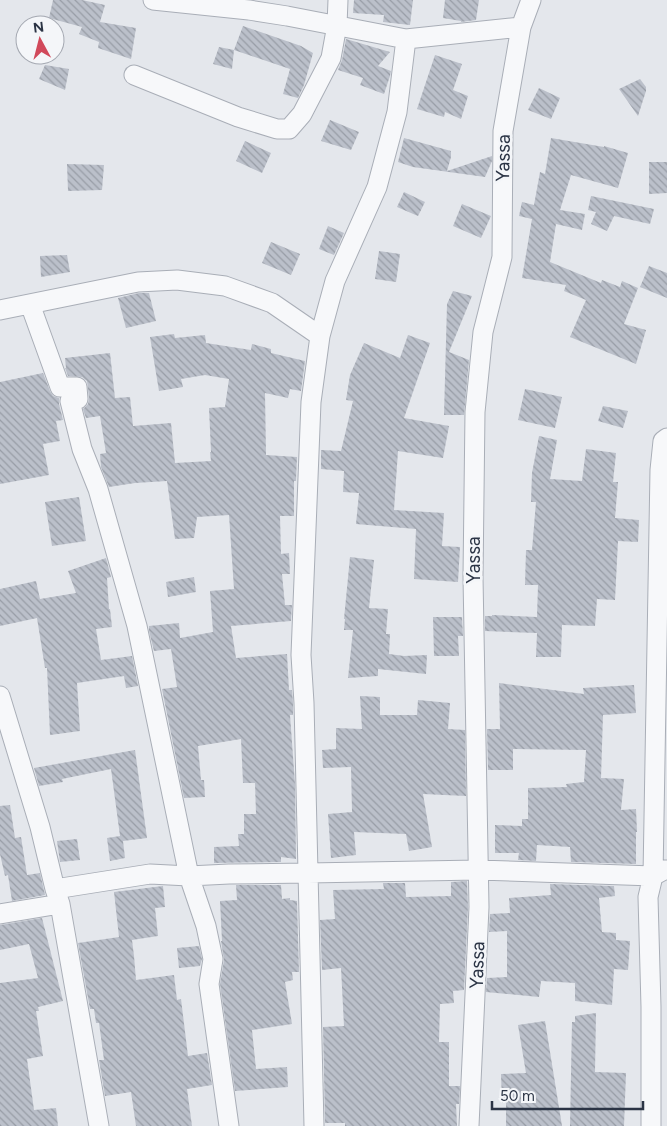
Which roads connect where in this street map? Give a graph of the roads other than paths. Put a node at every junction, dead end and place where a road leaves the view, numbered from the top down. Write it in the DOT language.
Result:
graph roads {
  1 [pos="154,0"];
  2 [pos="338,0"];
  3 [pos="531,0"];
  4 [pos="337,25"];
  5 [pos="521,27"];
  6 [pos="406,39"];
  7 [pos="134,75"];
  8 [pos="30,304"];
  9 [pos="0,310"];
  10 [pos="320,336"];
  11 [pos="667,438"];
  12 [pos="0,696"];
  13 [pos="478,870"];
  14 [pos="308,873"];
  15 [pos="660,873"];
  16 [pos="189,876"];
  17 [pos="57,896"];
  18 [pos="0,914"];
  19 [pos="99,1126"];
  20 [pos="229,1126"];
  21 [pos="314,1126"];
  22 [pos="469,1126"];
  23 [pos="651,1126"];
  1 -- 4 [label="street"];
  2 -- 4 [label="street"];
  3 -- 5 [label="street, Yassa"];
  4 -- 6 [label="street"];
  4 -- 7 [label="street"];
  5 -- 6 [label="street"];
  5 -- 13 [label="street, Yassa"];
  6 -- 10 [label="street"];
  8 -- 9 [label="street"];
  8 -- 10 [label="street"];
  8 -- 16 [label="street"];
  10 -- 14 [label="street"];
  11 -- 15 [label="street"];
  12 -- 17 [label="street"];
  13 -- 14 [label="street"];
  13 -- 15 [label="street"];
  13 -- 22 [label="street, Yassa"];
  14 -- 16 [label="street"];
  14 -- 21 [label="street"];
  15 -- 23 [label="street"];
  16 -- 17 [label="street"];
  16 -- 20 [label="street"];
  17 -- 18 [label="street"];
  17 -- 19 [label="street"];
}
